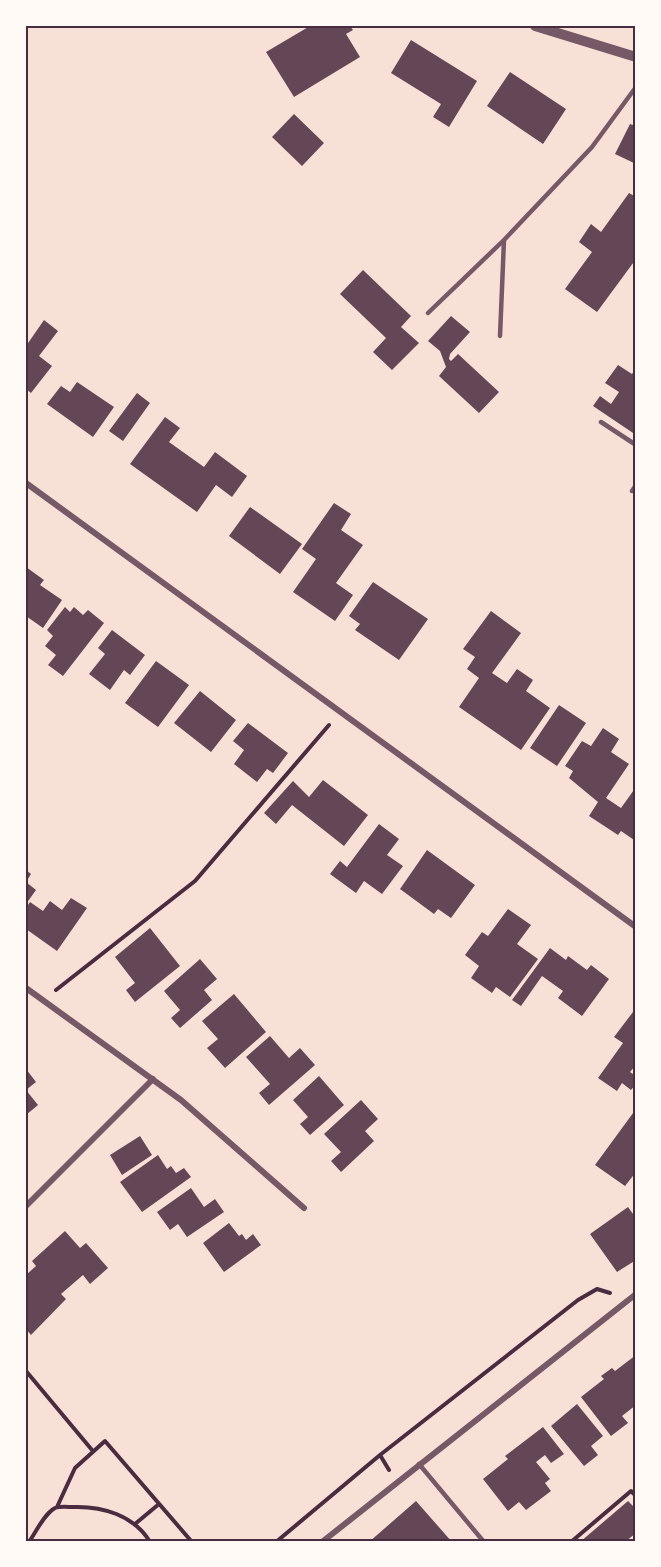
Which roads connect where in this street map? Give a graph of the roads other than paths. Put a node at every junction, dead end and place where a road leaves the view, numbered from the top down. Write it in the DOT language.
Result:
graph roads {
  1 [pos="534,26"];
  2 [pos="636,57"];
  3 [pos="636,87"];
  4 [pos="504,240"];
  5 [pos="428,313"];
  6 [pos="500,336"];
  7 [pos="601,422"];
  8 [pos="636,445"];
  9 [pos="26,483"];
  10 [pos="636,485"];
  11 [pos="632,491"];
  12 [pos="636,927"];
  13 [pos="26,988"];
  14 [pos="153,1078"];
  15 [pos="26,1206"];
  16 [pos="304,1208"];
  17 [pos="636,1294"];
  18 [pos="419,1464"];
  19 [pos="322,1542"];
  20 [pos="484,1542"];
  1 -- 2 [label="street"];
  3 -- 4 [label="lane"];
  4 -- 5 [label="lane"];
  4 -- 6 [label="lane"];
  7 -- 8 [label="lane"];
  9 -- 12 [label="street"];
  10 -- 11 [label="lane"];
  13 -- 14 [label="street"];
  14 -- 15 [label="street"];
  14 -- 16 [label="street"];
  17 -- 18 [label="street"];
  18 -- 19 [label="street"];
  18 -- 20 [label="lane"];
}
